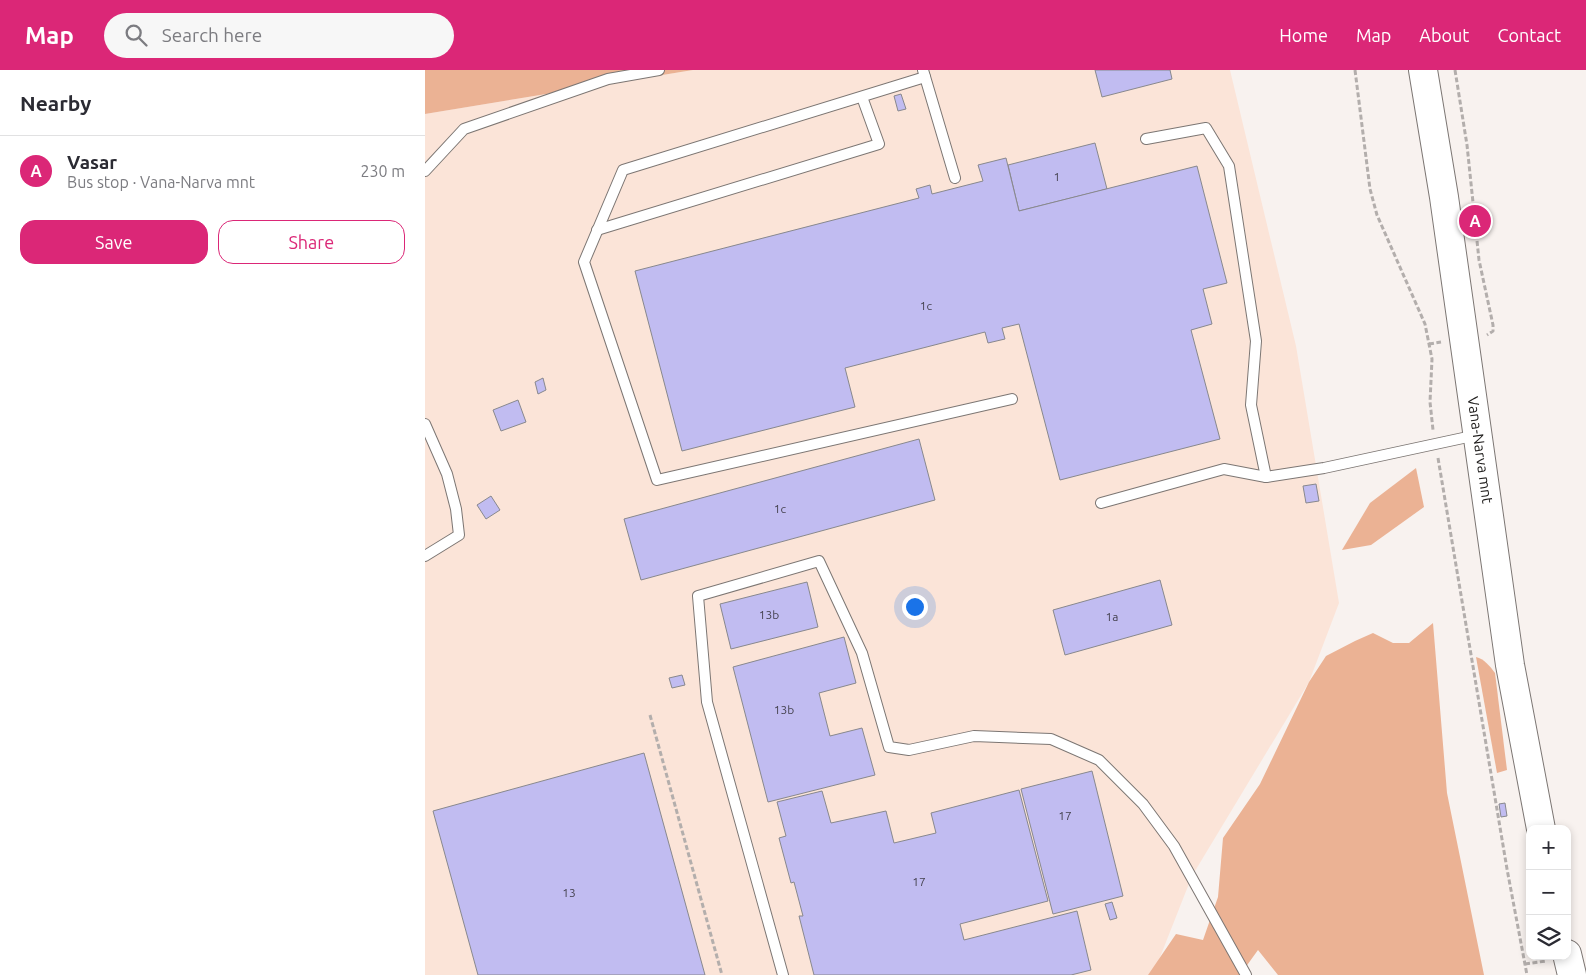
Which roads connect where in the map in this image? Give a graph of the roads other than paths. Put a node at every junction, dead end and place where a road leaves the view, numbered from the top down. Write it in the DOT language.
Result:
graph roads {
  1 [pos="659,70"];
  2 [pos="1423,70"];
  3 [pos="924,74"];
  4 [pos="862,97"];
  5 [pos="1146,139"];
  6 [pos="425,170"];
  7 [pos="955,178"];
  8 [pos="597,230"];
  9 [pos="1012,399"];
  10 [pos="425,424"];
  11 [pos="1477,435"];
  12 [pos="1266,477"];
  13 [pos="1101,503"];
  14 [pos="425,556"];
  15 [pos="1540,825"];
  16 [pos="1568,960"];
  17 [pos="783,975"];
  18 [pos="1246,975"];
  19 [pos="1572,975"];
  1 -- 6 [label="lane"];
  2 -- 11 [label="main road, Vana-Narva mnt"];
  3 -- 4 [label="lane"];
  3 -- 7 [label="lane"];
  4 -- 8 [label="lane"];
  4 -- 8 [label="lane"];
  5 -- 12 [label="lane"];
  8 -- 9 [label="lane"];
  10 -- 14 [label="lane"];
  11 -- 12 [label="lane"];
  11 -- 15 [label="main road, Vana-Narva mnt"];
  12 -- 13 [label="lane"];
  16 -- 19 [label="main road"];
  17 -- 18 [label="lane"];
}
